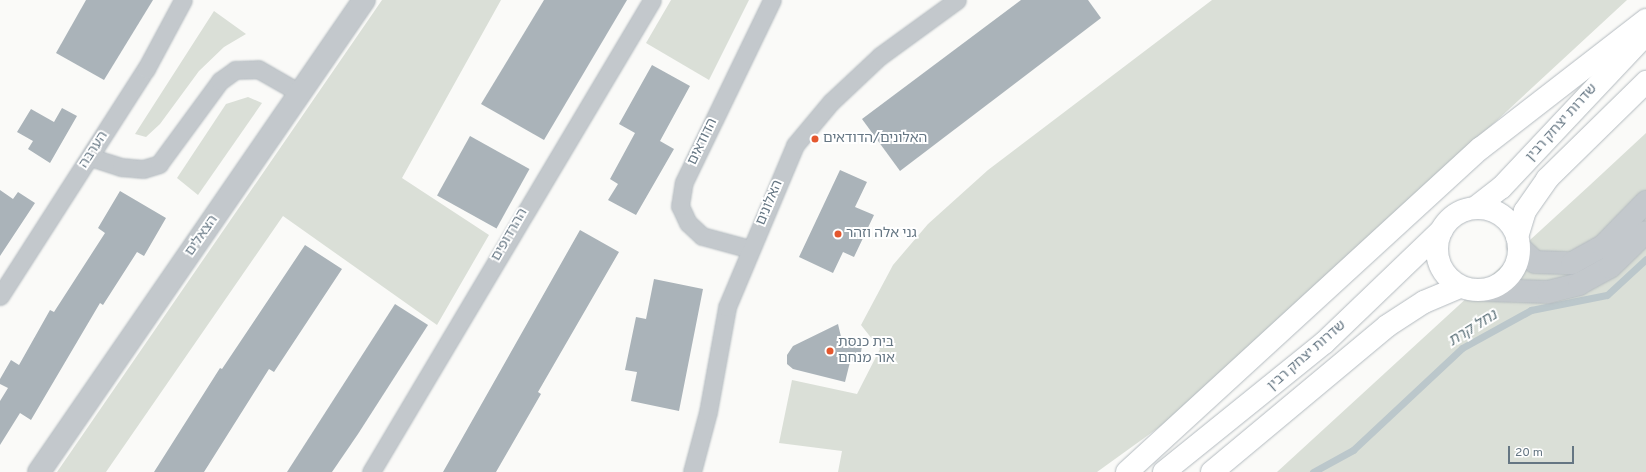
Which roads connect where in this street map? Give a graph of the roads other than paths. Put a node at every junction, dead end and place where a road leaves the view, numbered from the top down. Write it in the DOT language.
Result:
graph roads {
  1 [pos="183,0"];
  2 [pos="364,0"];
  3 [pos="652,0"];
  4 [pos="772,0"];
  5 [pos="957,0"];
  6 [pos="1646,20"];
  7 [pos="1646,34"];
  8 [pos="1646,82"];
  9 [pos="300,93"];
  10 [pos="90,156"];
  11 [pos="1646,202"];
  12 [pos="1475,208"];
  13 [pos="1442,230"];
  14 [pos="1646,232"];
  15 [pos="1518,241"];
  16 [pos="750,250"];
  17 [pos="1460,287"];
  18 [pos="1487,290"];
  19 [pos="0,296"];
  20 [pos="39,472"];
  21 [pos="371,472"];
  22 [pos="692,472"];
  23 [pos="1127,472"];
  24 [pos="1164,472"];
  25 [pos="1212,472"];
  1 -- 10 [label="street, הערבה"];
  2 -- 9 [label="street, הצאלים"];
  3 -- 21 [label="street, ההרדופים"];
  4 -- 16 [label="street, הדודאים"];
  5 -- 16 [label="street, האלונים"];
  6 -- 23 [label="main road"];
  7 -- 12 [label="main road, שדרות יצחק רבין"];
  8 -- 15 [label="main road, שדרות יצחק רבין"];
  9 -- 10 [label="street"];
  9 -- 20 [label="street, הצאלים"];
  10 -- 19 [label="street, הערבה"];
  11 -- 15 [label="street"];
  12 -- 13 [label="main road"];
  12 -- 15 [label="main road"];
  13 -- 17 [label="main road"];
  13 -- 24 [label="main road, שדרות יצחק רבין"];
  14 -- 18 [label="street"];
  15 -- 18 [label="main road"];
  16 -- 22 [label="street, האלונים"];
  17 -- 18 [label="main road"];
  17 -- 25 [label="main road, שדרות יצחק רבין"];
}
